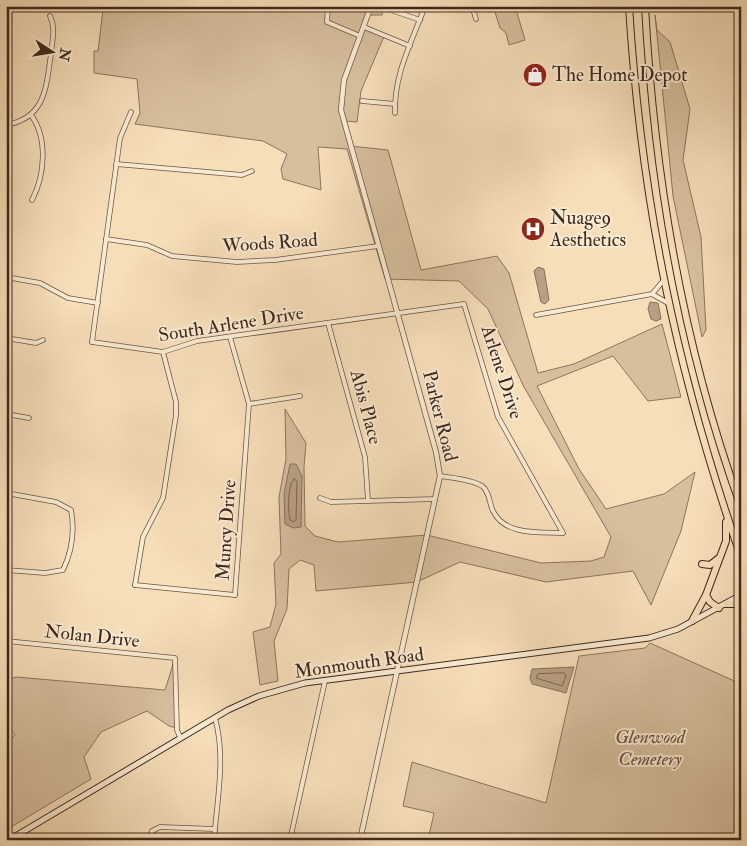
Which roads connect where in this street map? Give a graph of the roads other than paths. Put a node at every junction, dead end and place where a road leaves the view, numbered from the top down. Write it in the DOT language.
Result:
graph roads {
  1 [pos="328,6"];
  2 [pos="371,6"];
  3 [pos="425,6"];
  4 [pos="472,6"];
  5 [pos="630,6"];
  6 [pos="645,6"];
  7 [pos="388,9"];
  8 [pos="50,16"];
  9 [pos="476,19"];
  10 [pos="420,20"];
  11 [pos="364,27"];
  12 [pos="360,36"];
  13 [pos="410,46"];
  14 [pos="362,101"];
  15 [pos="395,104"];
  16 [pos="131,112"];
  17 [pos="395,112"];
  18 [pos="31,115"];
  19 [pos="6,126"];
  20 [pos="116,164"];
  21 [pos="252,171"];
  22 [pos="32,200"];
  23 [pos="106,239"];
  24 [pos="378,246"];
  25 [pos="6,277"];
  26 [pos="663,280"];
  27 [pos="652,294"];
  28 [pos="98,302"];
  29 [pos="668,303"];
  30 [pos="397,313"];
  31 [pos="536,315"];
  32 [pos="328,323"];
  33 [pos="230,337"];
  34 [pos="6,338"];
  35 [pos="43,340"];
  36 [pos="92,342"];
  37 [pos="88,346"];
  38 [pos="162,352"];
  39 [pos="300,396"];
  40 [pos="249,404"];
  41 [pos="6,414"];
  42 [pos="29,418"];
  43 [pos="440,476"];
  44 [pos="6,493"];
  45 [pos="320,498"];
  46 [pos="435,499"];
  47 [pos="368,500"];
  48 [pos="77,506"];
  49 [pos="741,507"];
  50 [pos="71,510"];
  51 [pos="726,516"];
  52 [pos="720,557"];
  53 [pos="741,557"];
  54 [pos="702,564"];
  55 [pos="6,570"];
  56 [pos="62,570"];
  57 [pos="65,575"];
  58 [pos="135,585"];
  59 [pos="131,589"];
  60 [pos="706,595"];
  61 [pos="741,595"];
  62 [pos="235,596"];
  63 [pos="239,600"];
  64 [pos="726,604"];
  65 [pos="741,604"];
  66 [pos="719,608"];
  67 [pos="692,621"];
  68 [pos="6,641"];
  69 [pos="397,672"];
  70 [pos="325,681"];
  71 [pos="215,718"];
  72 [pos="180,737"];
  73 [pos="215,829"];
  74 [pos="9,840"];
  75 [pos="151,840"];
  76 [pos="214,840"];
  77 [pos="290,840"];
  78 [pos="360,840"];
  1 -- 12 [label="street"];
  2 -- 11 [label="street, Parker Road"];
  3 -- 10 [label="street"];
  4 -- 9 [label="street"];
  5 -- 26 [label="highway"];
  6 -- 49 [label="highway"];
  7 -- 10 [label="street"];
  8 -- 18 [label="street"];
  10 -- 13 [label="street"];
  11 -- 12 [label="street, Parker Road"];
  11 -- 13 [label="street"];
  12 -- 24 [label="street, Parker Road"];
  13 -- 15 [label="street"];
  14 -- 15 [label="street"];
  15 -- 17 [label="street"];
  16 -- 20 [label="street"];
  18 -- 19 [label="street"];
  18 -- 22 [label="street"];
  20 -- 21 [label="street"];
  20 -- 23 [label="street"];
  23 -- 24 [label="street, Woods Road"];
  23 -- 28 [label="street"];
  24 -- 30 [label="street, Parker Road"];
  25 -- 28 [label="street"];
  26 -- 27 [label="street"];
  26 -- 29 [label="highway"];
  27 -- 29 [label="street"];
  27 -- 31 [label="street"];
  28 -- 36 [label="street"];
  29 -- 51 [label="highway"];
  30 -- 32 [label="street, South Arlene Drive"];
  30 -- 43 [label="street, Parker Road"];
  30 -- 43 [label="street, Arlene Drive"];
  32 -- 33 [label="street, South Arlene Drive"];
  32 -- 47 [label="street, Abis Place"];
  33 -- 38 [label="street, South Arlene Drive"];
  33 -- 40 [label="street, Muncy Drive"];
  34 -- 35 [label="street"];
  36 -- 37 [label="street"];
  36 -- 38 [label="street, South Arlene Drive"];
  38 -- 58 [label="street"];
  39 -- 40 [label="street"];
  40 -- 62 [label="street, Muncy Drive"];
  41 -- 42 [label="street"];
  43 -- 46 [label="street, Parker Road"];
  44 -- 50 [label="street"];
  45 -- 47 [label="street"];
  46 -- 47 [label="street"];
  46 -- 69 [label="street, Parker Road"];
  48 -- 50 [label="street"];
  50 -- 56 [label="street"];
  51 -- 52 [label="highway"];
  51 -- 53 [label="highway"];
  52 -- 54 [label="highway"];
  52 -- 60 [label="highway"];
  55 -- 56 [label="street"];
  56 -- 57 [label="street"];
  58 -- 59 [label="street"];
  58 -- 62 [label="street, Muncy Drive"];
  60 -- 66 [label="highway"];
  60 -- 67 [label="highway"];
  61 -- 64 [label="main road, Monmouth Road"];
  62 -- 63 [label="street"];
  64 -- 65 [label="highway"];
  64 -- 66 [label="main road, Monmouth Road"];
  66 -- 67 [label="main road, Monmouth Road"];
  67 -- 69 [label="main road, Monmouth Road"];
  68 -- 72 [label="street, Nolan Drive"];
  69 -- 70 [label="main road, Monmouth Road"];
  69 -- 78 [label="street, Parker Road"];
  70 -- 71 [label="main road, Monmouth Road"];
  70 -- 77 [label="street"];
  71 -- 72 [label="main road, Monmouth Road"];
  71 -- 73 [label="street"];
  72 -- 74 [label="main road, Monmouth Road"];
  73 -- 75 [label="street"];
  73 -- 76 [label="street"];
}
